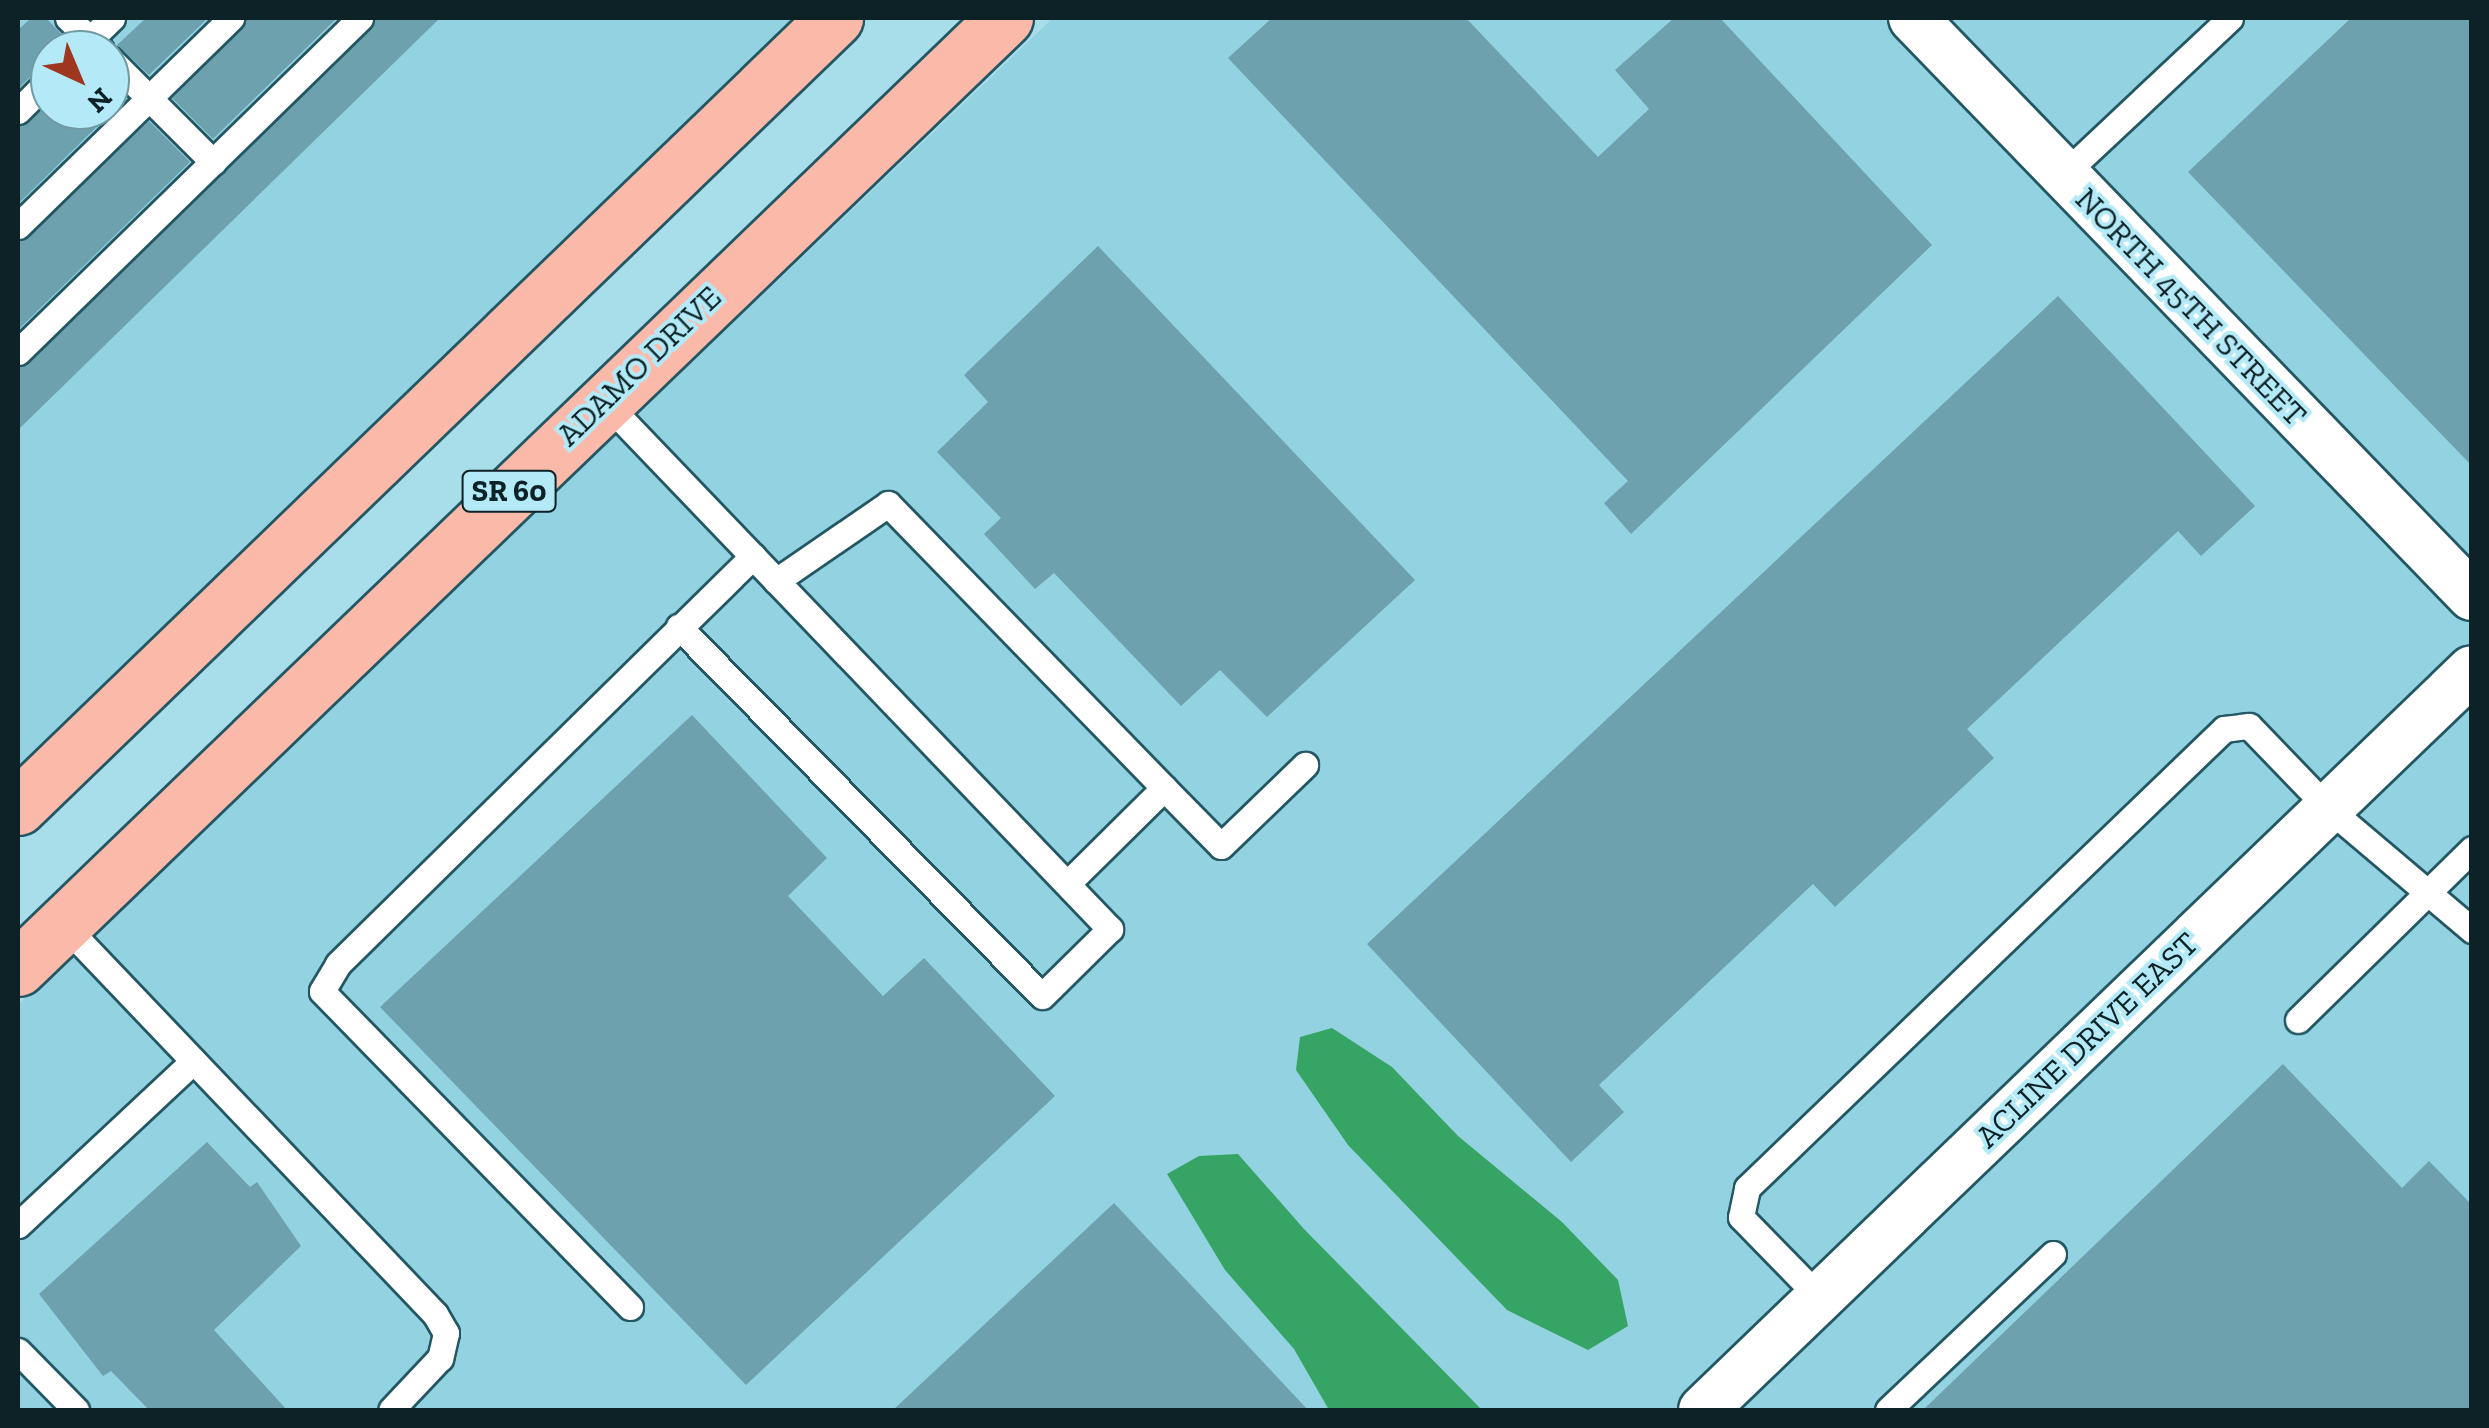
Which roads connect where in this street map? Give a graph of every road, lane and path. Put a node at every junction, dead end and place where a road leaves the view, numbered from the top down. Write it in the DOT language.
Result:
graph roads {
  1 [pos="231,18"];
  2 [pos="360,18"];
  3 [pos="834,18"];
  4 [pos="1005,18"];
  5 [pos="1912,18"];
  6 [pos="2230,18"];
  7 [pos="130,79"];
  8 [pos="149,98"];
  9 [pos="213,162"];
  10 [pos="2063,175"];
  11 [pos="18,226"];
  12 [pos="18,352"];
  13 [pos="603,400"];
  14 [pos="753,556"];
  15 [pos="776,581"];
  16 [pos="2472,596"];
  17 [pos="680,627"];
  18 [pos="2472,670"];
  19 [pos="1305,765"];
  20 [pos="1164,788"];
  21 [pos="18,807"];
  22 [pos="2328,808"];
  23 [pos="2472,849"];
  24 [pos="1067,884"];
  25 [pos="2428,888"];
  26 [pos="62,924"];
  27 [pos="2472,930"];
  28 [pos="18,968"];
  29 [pos="2298,1020"];
  30 [pos="193,1061"];
  31 [pos="18,1225"];
  32 [pos="2053,1254"];
  33 [pos="1820,1298"];
  34 [pos="630,1307"];
  35 [pos="18,1350"];
  36 [pos="76,1410"];
  37 [pos="390,1410"];
  38 [pos="1702,1410"];
  39 [pos="1888,1410"];
  1 -- 8 [label="lane"];
  2 -- 9 [label="lane"];
  3 -- 21 [label="main road"];
  4 -- 13 [label="main road, ADAMO DRIVE / SR 60"];
  5 -- 10 [label="street, NORTH 45TH STREET"];
  6 -- 10 [label="lane"];
  7 -- 8 [label="lane"];
  8 -- 9 [label="lane"];
  8 -- 11 [label="lane"];
  9 -- 12 [label="lane"];
  10 -- 16 [label="street, NORTH 45TH STREET"];
  13 -- 14 [label="lane"];
  13 -- 26 [label="main road, ADAMO DRIVE / SR 60"];
  14 -- 15 [label="lane"];
  14 -- 17 [label="lane"];
  15 -- 20 [label="lane"];
  15 -- 24 [label="lane"];
  17 -- 24 [label="lane"];
  17 -- 34 [label="lane"];
  18 -- 22 [label="street, ACLINE DRIVE EAST"];
  19 -- 20 [label="lane"];
  20 -- 24 [label="lane"];
  22 -- 25 [label="lane"];
  22 -- 33 [label="street, ACLINE DRIVE EAST"];
  22 -- 33 [label="lane"];
  23 -- 25 [label="lane"];
  25 -- 27 [label="lane"];
  25 -- 29 [label="lane"];
  26 -- 28 [label="main road, ADAMO DRIVE / SR 60"];
  26 -- 30 [label="lane"];
  30 -- 31 [label="lane"];
  30 -- 37 [label="lane"];
  32 -- 39 [label="lane"];
  33 -- 38 [label="street, ACLINE DRIVE EAST"];
  35 -- 36 [label="lane"];
}
